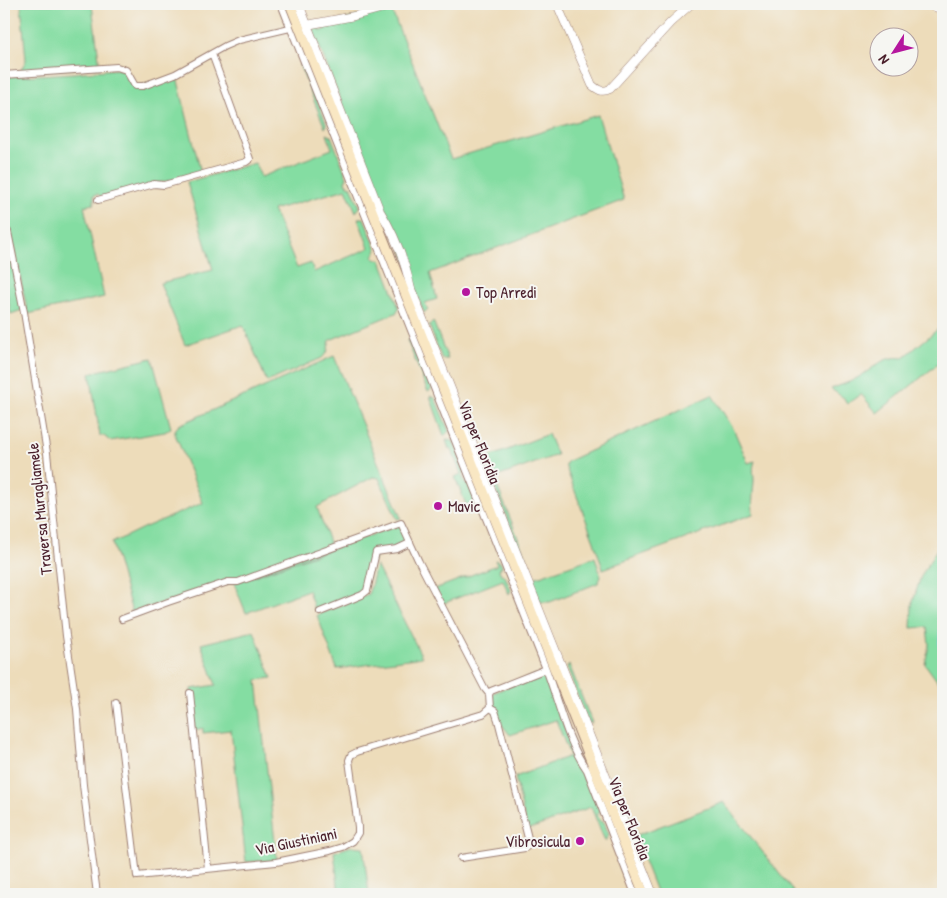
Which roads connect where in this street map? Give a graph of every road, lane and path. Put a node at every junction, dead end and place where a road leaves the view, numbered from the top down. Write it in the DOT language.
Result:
graph roads {
  1 [pos="281,4"];
  2 [pos="290,4"];
  3 [pos="299,4"];
  4 [pos="398,4"];
  5 [pos="557,4"];
  6 [pos="691,4"];
  7 [pos="927,4"];
  8 [pos="943,10"];
  9 [pos="307,25"];
  10 [pos="290,28"];
  11 [pos="212,54"];
  12 [pos="4,75"];
  13 [pos="98,200"];
  14 [pos="8,232"];
  15 [pos="410,543"];
  16 [pos="320,612"];
  17 [pos="122,619"];
  18 [pos="546,670"];
  19 [pos="190,694"];
  20 [pos="489,694"];
  21 [pos="116,703"];
  22 [pos="490,708"];
  23 [pos="461,858"];
  24 [pos="208,869"];
  25 [pos="97,894"];
  26 [pos="641,894"];
  27 [pos="653,894"];
  1 -- 10 [label="street"];
  2 -- 26 [label="main road, Via per Floridia"];
  3 -- 9 [label="street"];
  4 -- 9 [label="street"];
  5 -- 6 [label="street"];
  7 -- 8 [label="street"];
  9 -- 27 [label="street"];
  10 -- 11 [label="street"];
  10 -- 18 [label="street"];
  11 -- 12 [label="street"];
  11 -- 13 [label="street"];
  14 -- 25 [label="street, Traversa Muragliamele"];
  15 -- 16 [label="street"];
  15 -- 17 [label="street"];
  15 -- 20 [label="street"];
  18 -- 20 [label="street"];
  18 -- 26 [label="street"];
  19 -- 24 [label="street"];
  20 -- 22 [label="street"];
  21 -- 24 [label="street, Via Giustiniani"];
  22 -- 23 [label="street"];
  22 -- 24 [label="street, Via Giustiniani"];
}
